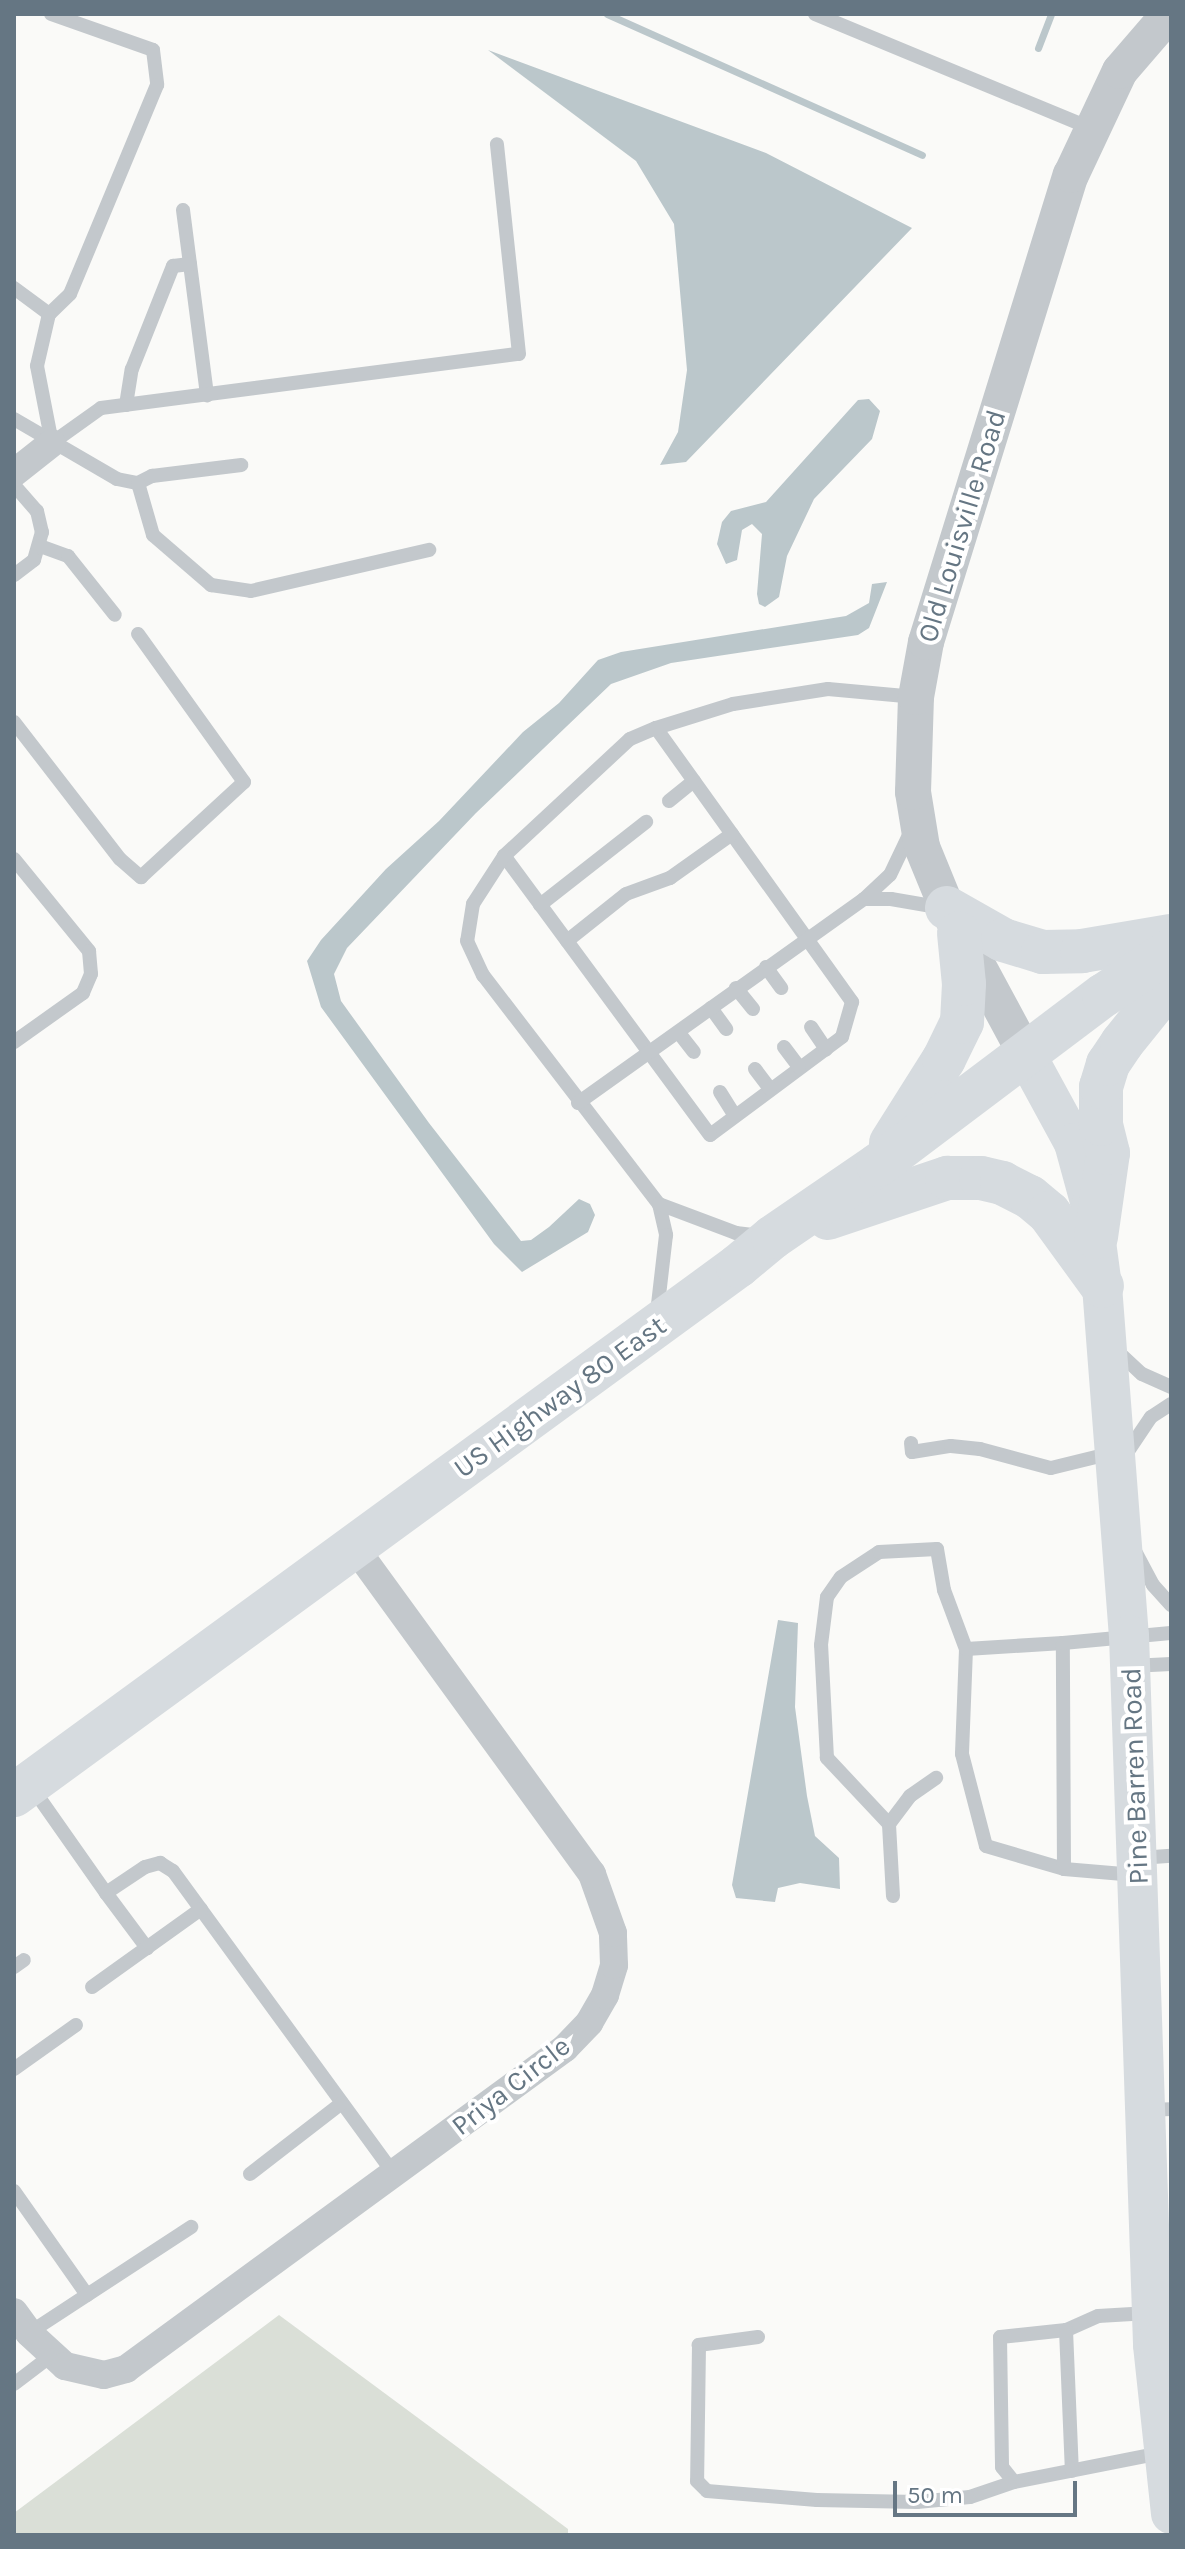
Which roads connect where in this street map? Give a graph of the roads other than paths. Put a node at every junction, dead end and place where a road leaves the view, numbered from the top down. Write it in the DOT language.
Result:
graph roads {
  1 [pos="51,14"];
  2 [pos="815,14"];
  3 [pos="1169,14"];
  4 [pos="1090,128"];
  5 [pos="497,144"];
  6 [pos="183,210"];
  7 [pos="190,264"];
  8 [pos="14,288"];
  9 [pos="49,314"];
  10 [pos="207,395"];
  11 [pos="126,405"];
  12 [pos="14,419"];
  13 [pos="52,443"];
  14 [pos="241,465"];
  15 [pos="14,473"];
  16 [pos="138,483"];
  17 [pos="14,485"];
  18 [pos="40,546"];
  19 [pos="429,550"];
  20 [pos="14,575"];
  21 [pos="115,615"];
  22 [pos="138,634"];
  23 [pos="916,697"];
  24 [pos="14,722"];
  25 [pos="656,728"];
  26 [pos="694,781"];
  27 [pos="669,801"];
  28 [pos="916,820"];
  29 [pos="646,822"];
  30 [pos="732,834"];
  31 [pos="504,856"];
  32 [pos="14,859"];
  33 [pos="864,899"];
  34 [pos="540,905"];
  35 [pos="953,921"];
  36 [pos="1171,936"];
  37 [pos="806,937"];
  38 [pos="567,941"];
  39 [pos="1171,950"];
  40 [pos="766,967"];
  41 [pos="1171,982"];
  42 [pos="736,988"];
  43 [pos="781,988"];
  44 [pos="711,1008"];
  45 [pos="753,1009"];
  46 [pos="811,1027"];
  47 [pos="726,1029"];
  48 [pos="679,1033"];
  49 [pos="14,1042"];
  50 [pos="784,1047"];
  51 [pos="826,1049"];
  52 [pos="694,1052"];
  53 [pos="1025,1053"];
  54 [pos="650,1054"];
  55 [pos="799,1067"];
  56 [pos="755,1069"];
  57 [pos="770,1089"];
  58 [pos="720,1092"];
  59 [pos="578,1103"];
  60 [pos="735,1116"];
  61 [pos="878,1165"];
  62 [pos="659,1204"];
  63 [pos="773,1237"];
  64 [pos="1096,1237"];
  65 [pos="1102,1286"];
  66 [pos="655,1327"];
  67 [pos="1107,1338"];
  68 [pos="1171,1387"];
  69 [pos="1171,1404"];
  70 [pos="911,1443"];
  71 [pos="1116,1460"];
  72 [pos="1121,1520"];
  73 [pos="354,1547"];
  74 [pos="1171,1605"];
  75 [pos="1171,1633"];
  76 [pos="1063,1643"];
  77 [pos="966,1649"];
  78 [pos="1130,1650"];
  79 [pos="1171,1664"];
  80 [pos="936,1778"];
  81 [pos="21,1789"];
  82 [pos="889,1824"];
  83 [pos="1149,1863"];
  84 [pos="1064,1869"];
  85 [pos="106,1893"];
  86 [pos="893,1896"];
  87 [pos="201,1909"];
  88 [pos="147,1948"];
  89 [pos="92,1987"];
  90 [pos="76,2025"];
  91 [pos="14,2069"];
  92 [pos="342,2103"];
  93 [pos="1158,2110"];
  94 [pos="250,2174"];
  95 [pos="394,2174"];
  96 [pos="14,2191"];
  97 [pos="191,2227"];
  98 [pos="87,2295"];
  99 [pos="1158,2303"];
  100 [pos="22,2322"];
  101 [pos="1066,2330"];
  102 [pos="758,2337"];
  103 [pos="52,2355"];
  104 [pos="14,2384"];
  105 [pos="1165,2452"];
  106 [pos="1072,2471"];
  107 [pos="1014,2482"];
  108 [pos="1171,2506"];
  1 -- 9 [label="lane"];
  2 -- 4 [label="lane"];
  3 -- 4 [label="street, Old Louisville Road"];
  4 -- 23 [label="street, Old Louisville Road"];
  5 -- 10 [label="lane"];
  6 -- 7 [label="lane"];
  7 -- 10 [label="lane"];
  7 -- 11 [label="lane"];
  8 -- 9 [label="lane"];
  9 -- 13 [label="lane"];
  10 -- 11 [label="lane"];
  11 -- 13 [label="lane"];
  12 -- 13 [label="lane"];
  13 -- 15 [label="street"];
  13 -- 16 [label="lane"];
  14 -- 16 [label="lane"];
  16 -- 19 [label="lane"];
  17 -- 18 [label="lane"];
  18 -- 20 [label="lane"];
  18 -- 21 [label="lane"];
  22 -- 24 [label="lane"];
  23 -- 25 [label="lane"];
  23 -- 28 [label="street, Old Louisville Road"];
  25 -- 26 [label="lane"];
  25 -- 31 [label="lane"];
  26 -- 27 [label="lane"];
  26 -- 30 [label="lane"];
  28 -- 33 [label="lane"];
  28 -- 35 [label="street, Old Louisville Road"];
  29 -- 34 [label="lane"];
  30 -- 37 [label="lane"];
  30 -- 38 [label="lane"];
  31 -- 34 [label="lane"];
  31 -- 59 [label="lane"];
  32 -- 49 [label="lane"];
  33 -- 35 [label="lane"];
  33 -- 37 [label="lane"];
  34 -- 38 [label="lane"];
  35 -- 36 [label="main road"];
  35 -- 53 [label="street, Old Louisville Road"];
  35 -- 61 [label="main road"];
  37 -- 40 [label="lane"];
  37 -- 51 [label="lane"];
  38 -- 54 [label="lane"];
  39 -- 53 [label="main road, US Highway 80 East"];
  40 -- 42 [label="lane"];
  40 -- 43 [label="lane"];
  41 -- 64 [label="main road"];
  42 -- 44 [label="lane"];
  42 -- 45 [label="lane"];
  44 -- 47 [label="lane"];
  44 -- 48 [label="lane"];
  46 -- 51 [label="lane"];
  48 -- 52 [label="lane"];
  48 -- 54 [label="lane"];
  50 -- 55 [label="lane"];
  51 -- 55 [label="lane"];
  53 -- 61 [label="main road, US Highway 80 East"];
  53 -- 64 [label="main road, Pine Barren Road"];
  54 -- 59 [label="lane"];
  54 -- 60 [label="lane"];
  55 -- 57 [label="lane"];
  56 -- 57 [label="lane"];
  57 -- 60 [label="lane"];
  58 -- 60 [label="lane"];
  59 -- 62 [label="lane"];
  61 -- 63 [label="main road, US Highway 80 East"];
  62 -- 63 [label="lane"];
  62 -- 66 [label="lane"];
  63 -- 65 [label="main road"];
  63 -- 66 [label="main road, US Highway 80 East"];
  64 -- 65 [label="main road, Pine Barren Road"];
  65 -- 67 [label="main road, Pine Barren Road"];
  66 -- 73 [label="main road, US Highway 80 East"];
  67 -- 68 [label="lane"];
  67 -- 71 [label="main road, Pine Barren Road"];
  69 -- 71 [label="lane"];
  70 -- 71 [label="lane"];
  71 -- 72 [label="main road, Pine Barren Road"];
  72 -- 74 [label="lane"];
  72 -- 78 [label="main road, Pine Barren Road"];
  73 -- 81 [label="main road, US Highway 80 East"];
  73 -- 95 [label="street, Priya Circle"];
  75 -- 78 [label="lane"];
  76 -- 77 [label="lane"];
  76 -- 78 [label="lane"];
  76 -- 84 [label="lane"];
  77 -- 82 [label="lane"];
  77 -- 84 [label="lane"];
  78 -- 79 [label="lane"];
  78 -- 83 [label="main road, Pine Barren Road"];
  80 -- 82 [label="lane"];
  81 -- 85 [label="lane"];
  82 -- 86 [label="lane"];
  83 -- 84 [label="lane"];
  83 -- 93 [label="main road, Pine Barren Road"];
  85 -- 87 [label="lane"];
  85 -- 88 [label="lane"];
  87 -- 88 [label="lane"];
  87 -- 92 [label="lane"];
  88 -- 89 [label="lane"];
  90 -- 91 [label="lane"];
  92 -- 94 [label="lane"];
  92 -- 95 [label="lane"];
  93 -- 99 [label="main road, Pine Barren Road"];
  95 -- 103 [label="street, Priya Circle"];
  96 -- 98 [label="lane"];
  97 -- 98 [label="lane"];
  98 -- 100 [label="lane"];
  99 -- 101 [label="lane"];
  99 -- 105 [label="main road, Pine Barren Road"];
  100 -- 103 [label="street, Priya Circle"];
  101 -- 106 [label="lane"];
  101 -- 107 [label="lane"];
  102 -- 107 [label="lane"];
  103 -- 104 [label="lane"];
  105 -- 106 [label="lane"];
  105 -- 108 [label="main road, Pine Barren Road"];
  106 -- 107 [label="lane"];
}
